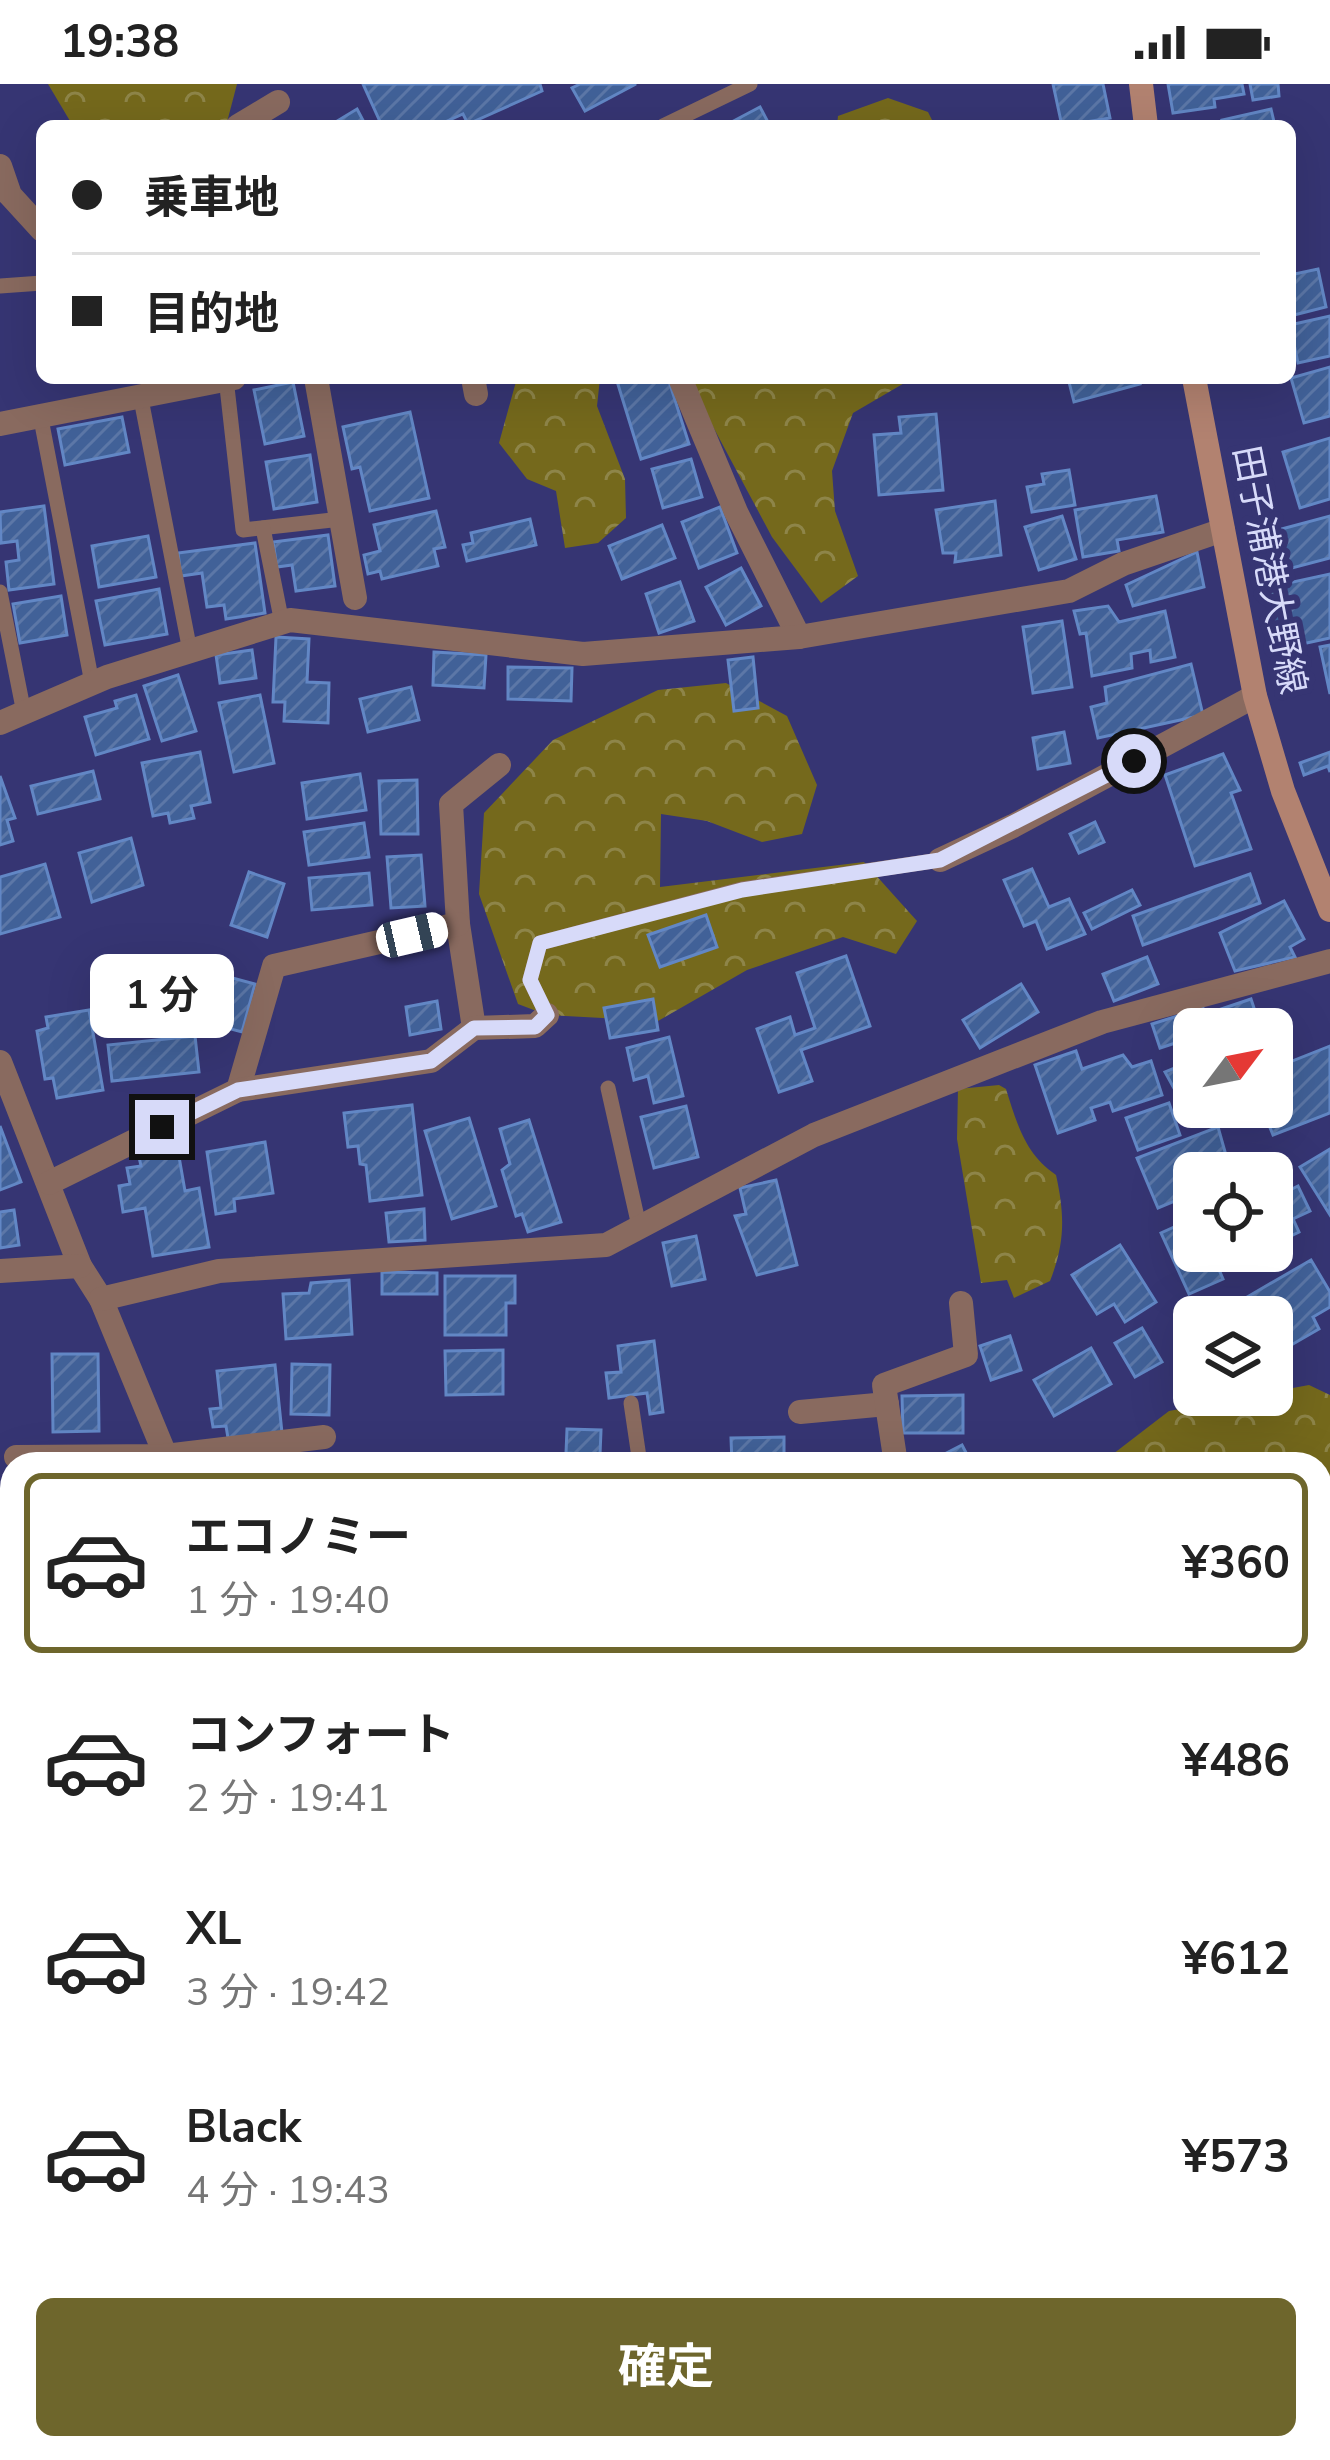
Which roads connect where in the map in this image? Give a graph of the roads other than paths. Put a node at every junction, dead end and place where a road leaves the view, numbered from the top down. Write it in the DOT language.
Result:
graph roads {
  1 [pos="749,84"];
  2 [pos="1141,84"];
  3 [pos="278,102"];
  4 [pos="248,120"];
  5 [pos="675,120"];
  6 [pos="1145,120"];
  7 [pos="0,166"];
  8 [pos="36,223"];
  9 [pos="36,283"];
  10 [pos="0,286"];
  11 [pos="206,384"];
  12 [pos="228,384"];
  13 [pos="317,384"];
  14 [pos="683,384"];
  15 [pos="1195,384"];
  16 [pos="141,399"];
  17 [pos="41,419"];
  18 [pos="0,424"];
  19 [pos="341,519"];
  20 [pos="263,528"];
  21 [pos="1223,530"];
  22 [pos="0,592"];
  23 [pos="355,598"];
  24 [pos="282,623"];
  25 [pos="799,637"];
  26 [pos="190,651"];
  27 [pos="92,683"];
  28 [pos="1255,696"];
  29 [pos="24,713"];
  30 [pos="0,723"];
  31 [pos="500,765"];
  32 [pos="940,860"];
  33 [pos="1330,910"];
  34 [pos="458,925"];
  35 [pos="1330,961"];
  36 [pos="547,1015"];
  37 [pos="474,1028"];
  38 [pos="0,1063"];
  39 [pos="608,1088"];
  40 [pos="238,1090"];
  41 [pos="49,1183"];
  42 [pos="639,1226"];
  43 [pos="80,1266"];
  44 [pos="0,1271"];
  45 [pos="101,1299"];
  46 [pos="961,1303"];
  47 [pos="631,1403"];
  48 [pos="887,1404"];
  49 [pos="800,1412"];
  50 [pos="324,1437"];
  51 [pos="164,1452"];
  52 [pos="222,1452"];
  53 [pos="638,1452"];
  54 [pos="894,1452"];
  1 -- 5 [label="lane"];
  2 -- 6 [label="main road"];
  3 -- 4 [label="street"];
  7 -- 8 [label="street"];
  9 -- 10 [label="lane"];
  11 -- 16 [label="street"];
  12 -- 20 [label="lane"];
  13 -- 19 [label="street"];
  14 -- 25 [label="street"];
  15 -- 21 [label="main road, 田子浦港大野線"];
  16 -- 17 [label="street"];
  16 -- 26 [label="lane"];
  17 -- 18 [label="street"];
  17 -- 27 [label="lane"];
  19 -- 20 [label="lane"];
  19 -- 23 [label="street"];
  20 -- 24 [label="lane"];
  21 -- 25 [label="street"];
  21 -- 28 [label="main road, 田子浦港大野線"];
  22 -- 29 [label="lane"];
  24 -- 25 [label="street"];
  24 -- 26 [label="street"];
  26 -- 27 [label="street"];
  27 -- 29 [label="street"];
  28 -- 32 [label="street"];
  28 -- 33 [label="main road, 田子浦港大野線"];
  29 -- 30 [label="street"];
  31 -- 34 [label="street"];
  32 -- 36 [label="lane"];
  34 -- 37 [label="street"];
  34 -- 40 [label="street"];
  35 -- 42 [label="street"];
  36 -- 37 [label="street"];
  37 -- 40 [label="street"];
  38 -- 41 [label="street"];
  39 -- 42 [label="lane"];
  40 -- 41 [label="street"];
  41 -- 43 [label="street"];
  42 -- 45 [label="street"];
  43 -- 44 [label="street"];
  43 -- 45 [label="street"];
  45 -- 51 [label="street"];
  46 -- 48 [label="street"];
  47 -- 53 [label="lane"];
  48 -- 49 [label="street"];
  48 -- 54 [label="street"];
  50 -- 52 [label="street"];
}
